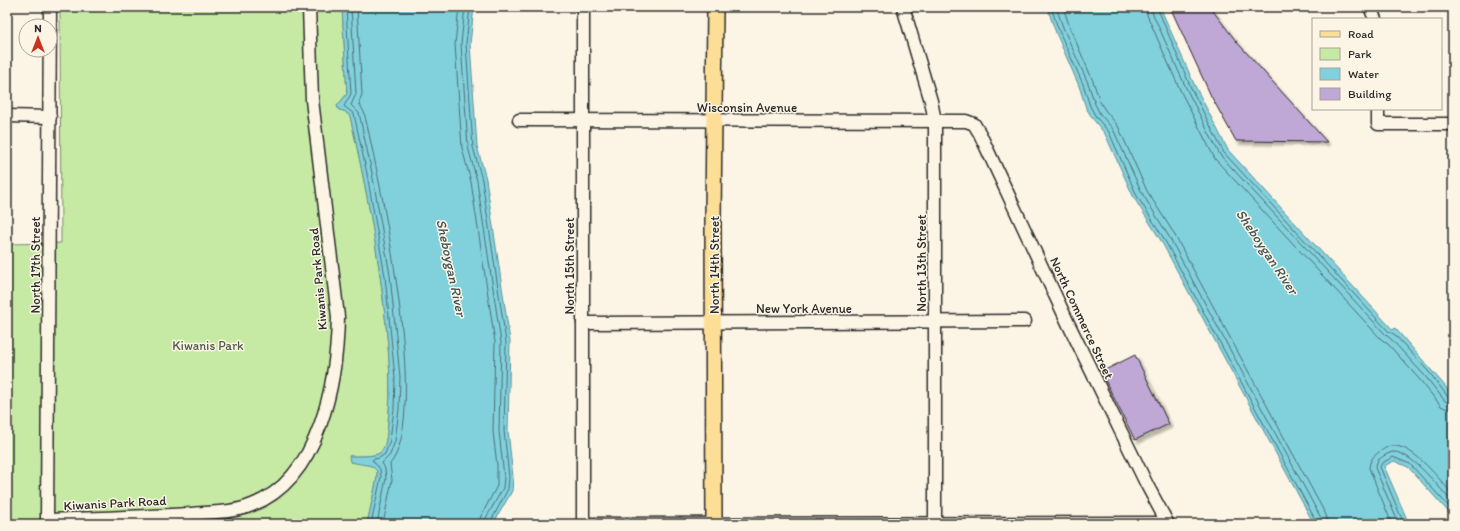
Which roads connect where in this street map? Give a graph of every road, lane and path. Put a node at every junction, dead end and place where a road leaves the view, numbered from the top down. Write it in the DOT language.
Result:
graph roads {
  1 [pos="50,7"];
  2 [pos="308,7"];
  3 [pos="583,7"];
  4 [pos="715,7"];
  5 [pos="903,7"];
  6 [pos="1370,7"];
  7 [pos="1375,18"];
  8 [pos="1378,110"];
  9 [pos="7,116"];
  10 [pos="50,117"];
  11 [pos="519,120"];
  12 [pos="583,121"];
  13 [pos="714,121"];
  14 [pos="934,121"];
  15 [pos="974,124"];
  16 [pos="1453,124"];
  17 [pos="1025,321"];
  18 [pos="935,322"];
  19 [pos="583,323"];
  20 [pos="714,323"];
  21 [pos="47,522"];
  22 [pos="1167,523"];
  23 [pos="583,524"];
  24 [pos="714,524"];
  25 [pos="936,524"];
  1 -- 10 [label="street, North 17th Street"];
  2 -- 21 [label="street, Kiwanis Park Road"];
  3 -- 12 [label="street, North 15th Street"];
  4 -- 13 [label="main road, North 14th Street"];
  5 -- 14 [label="street, North 13th Street"];
  6 -- 7 [label="street"];
  8 -- 16 [label="street"];
  9 -- 10 [label="street"];
  10 -- 21 [label="street, North 17th Street"];
  11 -- 12 [label="street, Wisconsin Avenue"];
  12 -- 13 [label="street, Wisconsin Avenue"];
  12 -- 19 [label="street, North 15th Street"];
  13 -- 14 [label="street, Wisconsin Avenue"];
  13 -- 20 [label="main road, North 14th Street"];
  14 -- 15 [label="street, Wisconsin Avenue"];
  14 -- 18 [label="street, North 13th Street"];
  15 -- 22 [label="street, North Commerce Street"];
  17 -- 18 [label="street, New York Avenue"];
  18 -- 20 [label="street, New York Avenue"];
  18 -- 25 [label="street, North 13th Street"];
  19 -- 20 [label="street, New York Avenue"];
  19 -- 23 [label="street, North 15th Street"];
  20 -- 24 [label="main road, North 14th Street"];
  22 -- 25 [label="street"];
  23 -- 24 [label="street"];
  24 -- 25 [label="street"];
}
